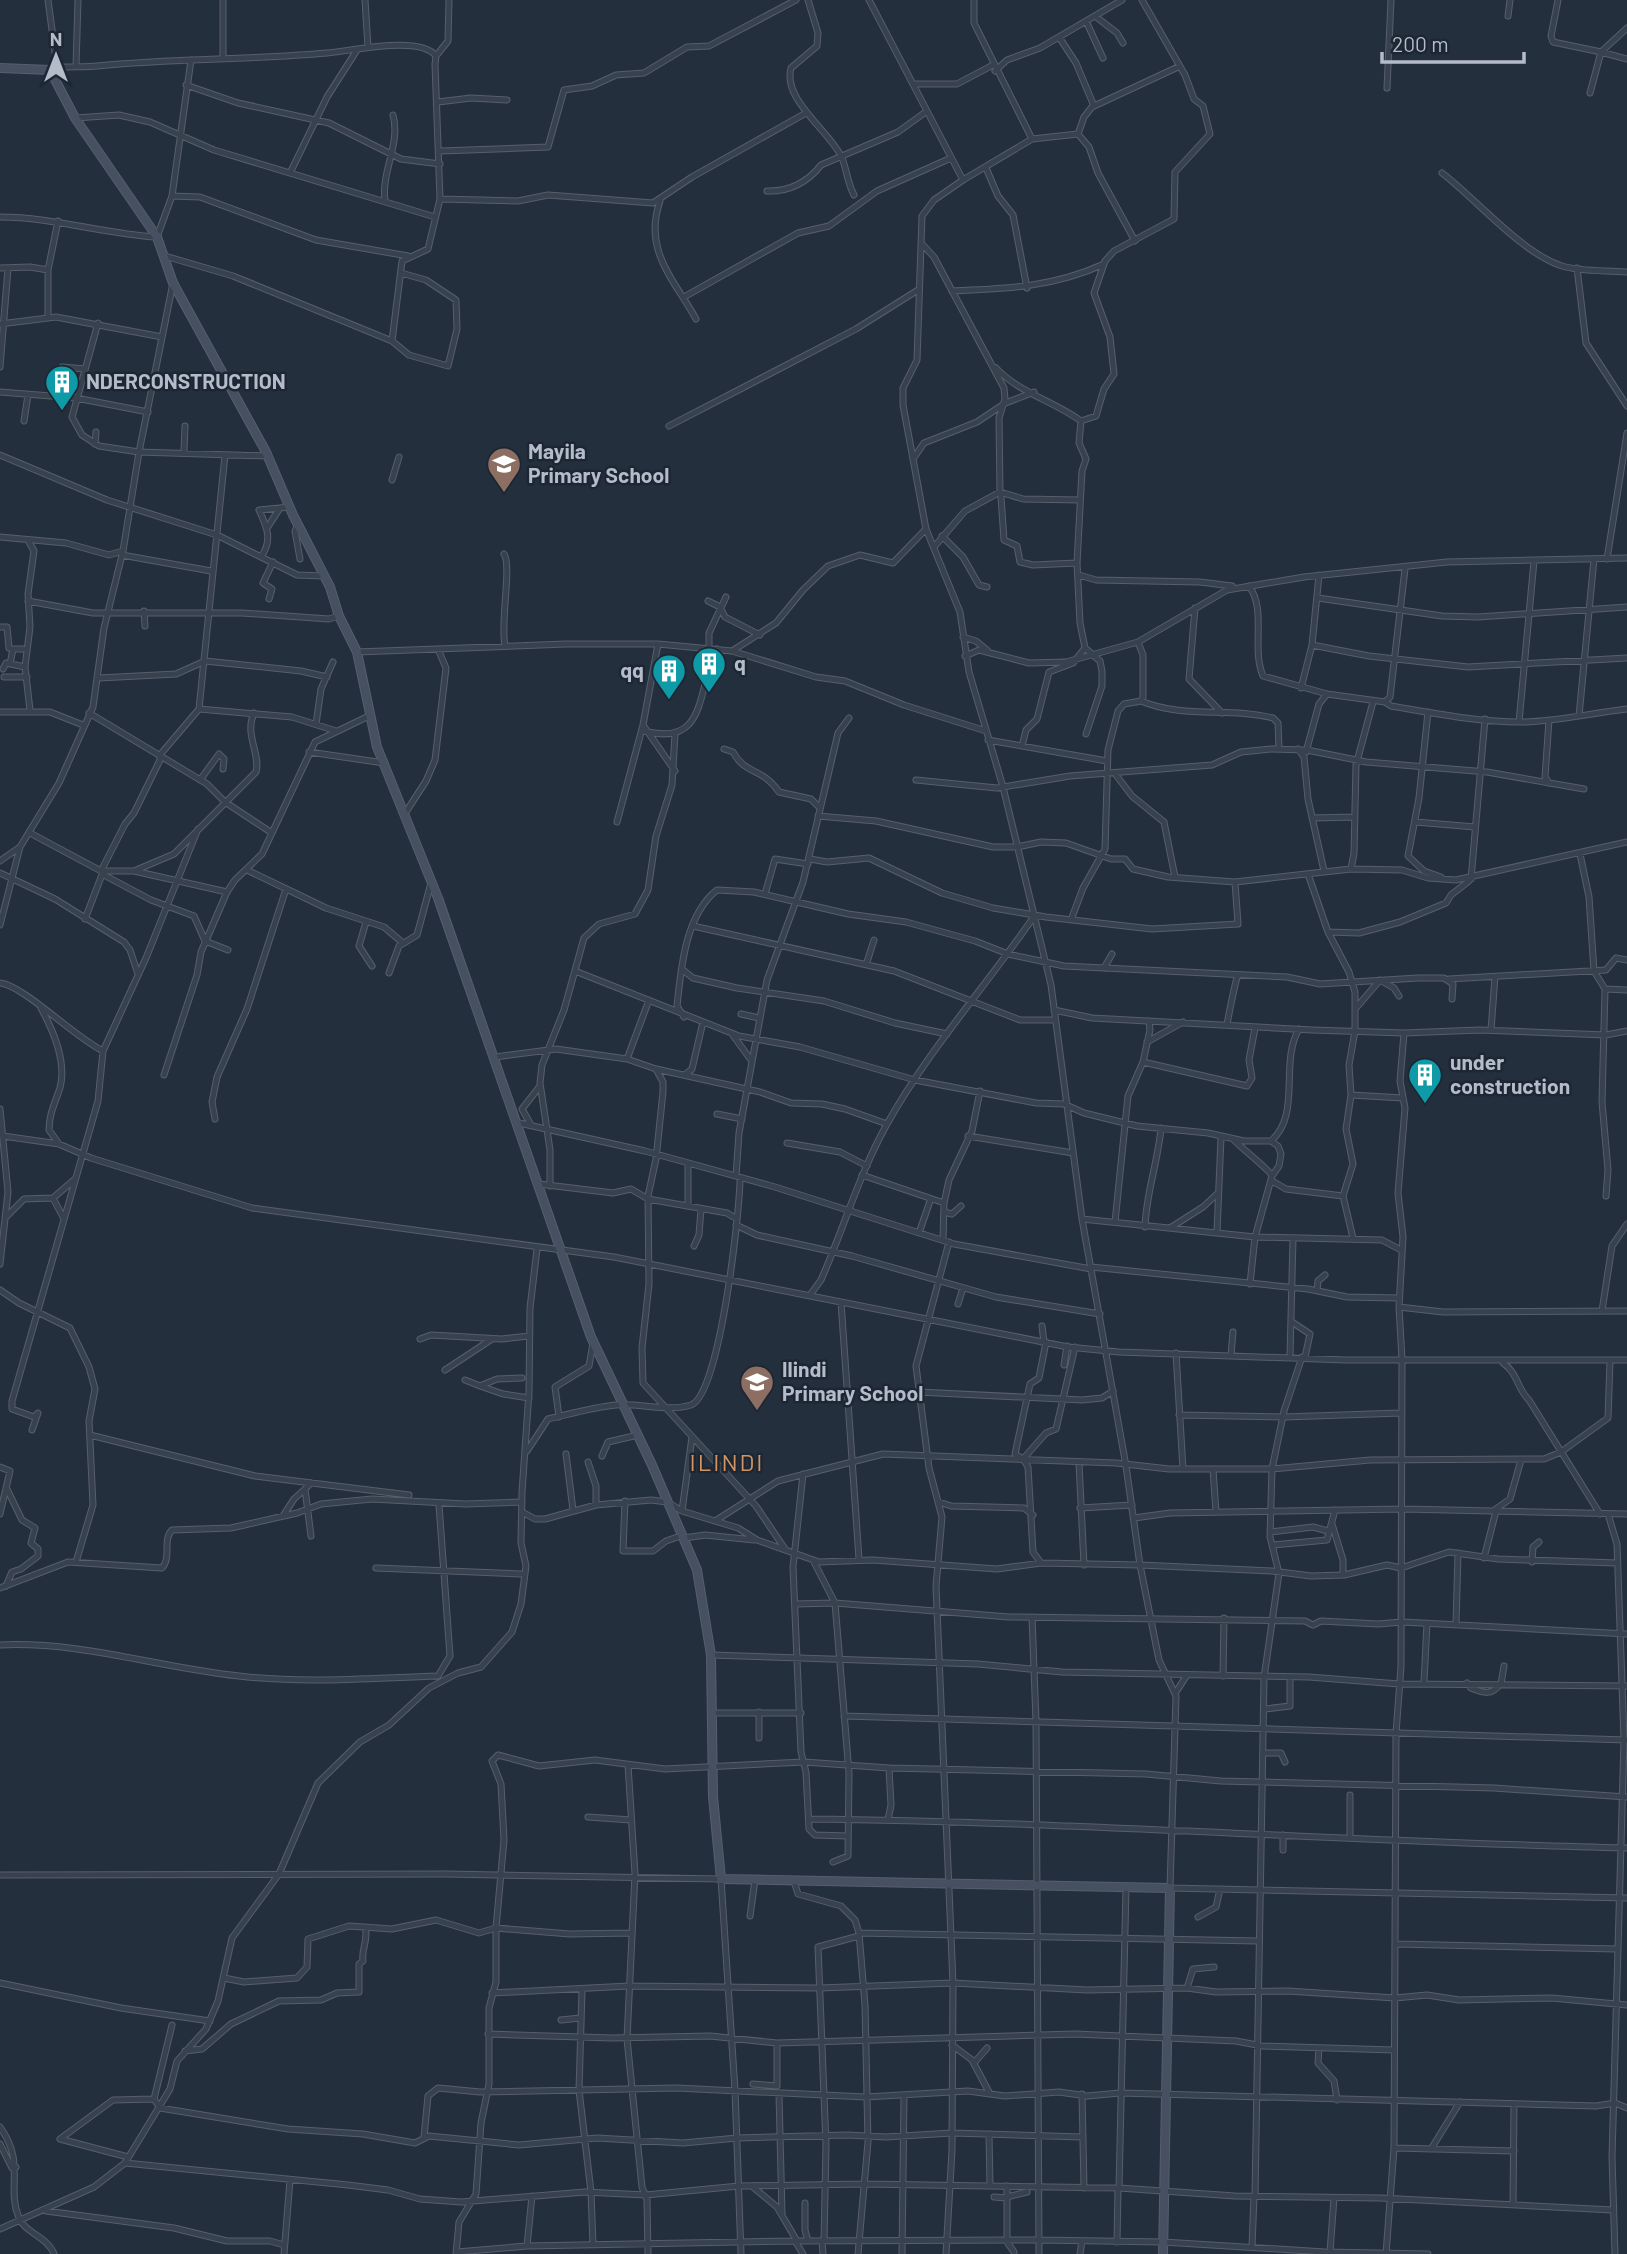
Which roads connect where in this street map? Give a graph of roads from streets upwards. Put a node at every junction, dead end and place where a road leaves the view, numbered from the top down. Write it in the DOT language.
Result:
graph roads {
  1 [pos="49,0"];
  2 [pos="78,0"];
  3 [pos="365,0"];
  4 [pos="449,0"];
  5 [pos="796,0"];
  6 [pos="808,0"];
  7 [pos="869,0"];
  8 [pos="974,0"];
  9 [pos="1122,0"];
  10 [pos="1142,0"];
  11 [pos="1391,0"];
  12 [pos="1510,0"];
  13 [pos="1558,0"];
  14 [pos="222,1"];
  15 [pos="1095,16"];
  16 [pos="1508,16"];
  17 [pos="1086,21"];
  18 [pos="1627,28"];
  19 [pos="1059,37"];
  20 [pos="1123,43"];
  21 [pos="368,47"];
  22 [pos="356,50"];
  23 [pos="1601,52"];
  24 [pos="436,56"];
  25 [pos="223,57"];
  26 [pos="1103,58"];
  27 [pos="1627,59"];
  28 [pos="191,60"];
  29 [pos="76,66"];
  30 [pos="1178,67"];
  31 [pos="0,68"];
  32 [pos="52,68"];
  33 [pos="994,68"];
  34 [pos="913,84"];
  35 [pos="186,85"];
  36 [pos="1387,88"];
  37 [pos="1591,93"];
  38 [pos="507,100"];
  39 [pos="438,102"];
  40 [pos="1094,106"];
  41 [pos="927,111"];
  42 [pos="806,113"];
  43 [pos="393,115"];
  44 [pos="75,118"];
  45 [pos="317,120"];
  46 [pos="1078,134"];
  47 [pos="180,135"];
  48 [pos="1032,139"];
  49 [pos="441,151"];
  50 [pos="392,155"];
  51 [pos="841,156"];
  52 [pos="951,158"];
  53 [pos="440,164"];
  54 [pos="986,168"];
  55 [pos="291,171"];
  56 [pos="1442,173"];
  57 [pos="963,180"];
  58 [pos="767,191"];
  59 [pos="854,195"];
  60 [pos="172,196"];
  61 [pos="440,199"];
  62 [pos="385,200"];
  63 [pos="660,201"];
  64 [pos="0,217"];
  65 [pos="435,217"];
  66 [pos="58,220"];
  67 [pos="157,237"];
  68 [pos="1135,241"];
  69 [pos="922,245"];
  70 [pos="165,257"];
  71 [pos="409,257"];
  72 [pos="1104,264"];
  73 [pos="0,268"];
  74 [pos="8,268"];
  75 [pos="1577,268"];
  76 [pos="48,270"];
  77 [pos="1627,272"];
  78 [pos="401,273"];
  79 [pos="173,283"];
  80 [pos="1027,288"];
  81 [pos="918,290"];
  82 [pos="952,291"];
  83 [pos="684,297"];
  84 [pos="48,316"];
  85 [pos="696,319"];
  86 [pos="2,323"];
  87 [pos="97,323"];
  88 [pos="162,337"];
  89 [pos="393,341"];
  90 [pos="0,367"];
  91 [pos="62,367"];
  92 [pos="996,368"];
  93 [pos="85,369"];
  94 [pos="65,383"];
  95 [pos="0,392"];
  96 [pos="1034,392"];
  97 [pos="28,395"];
  98 [pos="57,397"];
  99 [pos="76,398"];
  100 [pos="1002,405"];
  101 [pos="1627,406"];
  102 [pos="149,412"];
  103 [pos="24,421"];
  104 [pos="1080,421"];
  105 [pos="185,426"];
  106 [pos="669,426"];
  107 [pos="96,432"];
  108 [pos="1627,433"];
  109 [pos="95,444"];
  110 [pos="139,452"];
  111 [pos="184,452"];
  112 [pos="0,455"];
  113 [pos="225,455"];
  114 [pos="268,456"];
  115 [pos="399,457"];
  116 [pos="913,460"];
  117 [pos="392,480"];
  118 [pos="1001,494"];
  119 [pos="1080,500"];
  120 [pos="130,508"];
  121 [pos="280,508"];
  122 [pos="290,508"];
  123 [pos="298,525"];
  124 [pos="268,528"];
  125 [pos="926,529"];
  126 [pos="217,535"];
  127 [pos="942,536"];
  128 [pos="0,537"];
  129 [pos="29,542"];
  130 [pos="934,547"];
  131 [pos="123,553"];
  132 [pos="504,554"];
  133 [pos="261,557"];
  134 [pos="1627,558"];
  135 [pos="300,559"];
  136 [pos="1594,559"];
  137 [pos="1607,559"];
  138 [pos="1534,561"];
  139 [pos="272,562"];
  140 [pos="1077,563"];
  141 [pos="1405,569"];
  142 [pos="211,571"];
  143 [pos="1079,575"];
  144 [pos="1320,575"];
  145 [pos="323,576"];
  146 [pos="1249,586"];
  147 [pos="987,587"];
  148 [pos="1238,587"];
  149 [pos="726,597"];
  150 [pos="1318,598"];
  151 [pos="269,599"];
  152 [pos="28,601"];
  153 [pos="708,601"];
  154 [pos="720,607"];
  155 [pos="1627,607"];
  156 [pos="1195,608"];
  157 [pos="1589,610"];
  158 [pos="144,611"];
  159 [pos="1399,611"];
  160 [pos="108,612"];
  161 [pos="207,614"];
  162 [pos="1529,614"];
  163 [pos="339,615"];
  164 [pos="145,626"];
  165 [pos="0,627"];
  166 [pos="760,635"];
  167 [pos="963,637"];
  168 [pos="1138,642"];
  169 [pos="657,644"];
  170 [pos="1312,645"];
  171 [pos="505,646"];
  172 [pos="9,648"];
  173 [pos="709,648"];
  174 [pos="1085,648"];
  175 [pos="23,649"];
  176 [pos="438,649"];
  177 [pos="717,649"];
  178 [pos="732,651"];
  179 [pos="357,652"];
  180 [pos="988,652"];
  181 [pos="1091,655"];
  182 [pos="965,656"];
  183 [pos="1394,658"];
  184 [pos="1627,658"];
  185 [pos="1077,659"];
  186 [pos="205,661"];
  187 [pos="333,662"];
  188 [pos="1583,662"];
  189 [pos="10,664"];
  190 [pos="1524,665"];
  191 [pos="25,667"];
  192 [pos="3,669"];
  193 [pos="4,677"];
  194 [pos="27,677"];
  195 [pos="99,677"];
  196 [pos="327,677"];
  197 [pos="1301,688"];
  198 [pos="1327,694"];
  199 [pos="1141,701"];
  200 [pos="1373,702"];
  201 [pos="1385,702"];
  202 [pos="199,709"];
  203 [pos="1627,709"];
  204 [pos="30,710"];
  205 [pos="0,712"];
  206 [pos="1428,712"];
  207 [pos="89,713"];
  208 [pos="254,713"];
  209 [pos="1222,713"];
  210 [pos="371,715"];
  211 [pos="1579,716"];
  212 [pos="849,718"];
  213 [pos="1485,719"];
  214 [pos="1549,720"];
  215 [pos="1518,722"];
  216 [pos="316,724"];
  217 [pos="83,725"];
  218 [pos="644,728"];
  219 [pos="986,731"];
  220 [pos="336,732"];
  221 [pos="675,734"];
  222 [pos="1086,734"];
  223 [pos="988,740"];
  224 [pos="1022,746"];
  225 [pos="724,749"];
  226 [pos="1279,749"];
  227 [pos="1298,750"];
  228 [pos="1307,750"];
  229 [pos="309,752"];
  230 [pos="160,757"];
  231 [pos="1304,757"];
  232 [pos="1357,759"];
  233 [pos="1107,761"];
  234 [pos="384,764"];
  235 [pos="1423,766"];
  236 [pos="223,769"];
  237 [pos="675,771"];
  238 [pos="1480,773"];
  239 [pos="1107,775"];
  240 [pos="1116,775"];
  241 [pos="200,780"];
  242 [pos="916,780"];
  243 [pos="1549,783"];
  244 [pos="1003,787"];
  245 [pos="1584,789"];
  246 [pos="225,802"];
  247 [pos="820,808"];
  248 [pos="404,815"];
  249 [pos="818,816"];
  250 [pos="1354,817"];
  251 [pos="1312,818"];
  252 [pos="617,822"];
  253 [pos="1415,822"];
  254 [pos="1475,827"];
  255 [pos="198,829"];
  256 [pos="30,833"];
  257 [pos="272,833"];
  258 [pos="1627,842"];
  259 [pos="20,847"];
  260 [pos="1017,848"];
  261 [pos="1580,853"];
  262 [pos="1101,855"];
  263 [pos="0,861"];
  264 [pos="809,862"];
  265 [pos="1351,869"];
  266 [pos="247,870"];
  267 [pos="134,871"];
  268 [pos="1324,871"];
  269 [pos="102,872"];
  270 [pos="0,873"];
  271 [pos="1308,874"];
  272 [pos="12,877"];
  273 [pos="1175,877"];
  274 [pos="1471,879"];
  275 [pos="178,880"];
  276 [pos="431,881"];
  277 [pos="1235,882"];
  278 [pos="286,889"];
  279 [pos="228,892"];
  280 [pos="765,894"];
  281 [pos="796,902"];
  282 [pos="168,906"];
  283 [pos="1035,915"];
  284 [pos="85,919"];
  285 [pos="1071,920"];
  286 [pos="366,922"];
  287 [pos="0,925"];
  288 [pos="694,926"];
  289 [pos="1328,932"];
  290 [pos="873,940"];
  291 [pos="205,941"];
  292 [pos="403,943"];
  293 [pos="781,947"];
  294 [pos="228,950"];
  295 [pos="1008,954"];
  296 [pos="1112,954"];
  297 [pos="1627,960"];
  298 [pos="1045,961"];
  299 [pos="866,965"];
  300 [pos="372,966"];
  301 [pos="1104,968"];
  302 [pos="683,970"];
  303 [pos="575,971"];
  304 [pos="1594,971"];
  305 [pos="138,974"];
  306 [pos="389,974"];
  307 [pos="1238,975"];
  308 [pos="1495,977"];
  309 [pos="1449,979"];
  310 [pos="1380,980"];
  311 [pos="0,983"];
  312 [pos="1353,983"];
  313 [pos="1605,989"];
  314 [pos="1627,990"];
  315 [pos="765,991"];
  316 [pos="1399,996"];
  317 [pos="1452,999"];
  318 [pos="649,1000"];
  319 [pos="972,1001"];
  320 [pos="41,1008"];
  321 [pos="1356,1008"];
  322 [pos="1054,1010"];
  323 [pos="741,1014"];
  324 [pos="684,1017"];
  325 [pos="759,1018"];
  326 [pos="1055,1020"];
  327 [pos="1148,1020"];
  328 [pos="703,1022"];
  329 [pos="1183,1022"];
  330 [pos="1227,1024"];
  331 [pos="1255,1028"];
  332 [pos="1299,1029"];
  333 [pos="1491,1030"];
  334 [pos="1355,1031"];
  335 [pos="1627,1031"];
  336 [pos="731,1033"];
  337 [pos="1404,1033"];
  338 [pos="947,1034"];
  339 [pos="1606,1035"];
  340 [pos="755,1038"];
  341 [pos="1147,1042"];
  342 [pos="550,1050"];
  343 [pos="103,1051"];
  344 [pos="495,1057"];
  345 [pos="626,1059"];
  346 [pos="751,1060"];
  347 [pos="1143,1062"];
  348 [pos="656,1069"];
  349 [pos="676,1073"];
  350 [pos="164,1075"];
  351 [pos="685,1075"];
  352 [pos="915,1080"];
  353 [pos="663,1082"];
  354 [pos="540,1086"];
  355 [pos="746,1090"];
  356 [pos="981,1091"];
  357 [pos="1351,1095"];
  358 [pos="1403,1098"];
  359 [pos="1068,1107"];
  360 [pos="0,1109"];
  361 [pos="717,1114"];
  362 [pos="215,1119"];
  363 [pos="742,1119"];
  364 [pos="519,1123"];
  365 [pos="1125,1123"];
  366 [pos="887,1124"];
  367 [pos="533,1128"];
  368 [pos="1161,1128"];
  369 [pos="49,1130"];
  370 [pos="547,1130"];
  371 [pos="3,1136"];
  372 [pos="968,1136"];
  373 [pos="1221,1137"];
  374 [pos="1233,1139"];
  375 [pos="42,1141"];
  376 [pos="1271,1141"];
  377 [pos="787,1143"];
  378 [pos="59,1144"];
  379 [pos="1073,1153"];
  380 [pos="84,1154"];
  381 [pos="657,1155"];
  382 [pos="688,1163"];
  383 [pos="867,1166"];
  384 [pos="3,1167"];
  385 [pos="862,1175"];
  386 [pos="738,1177"];
  387 [pos="1272,1178"];
  388 [pos="74,1180"];
  389 [pos="539,1184"];
  390 [pos="550,1186"];
  391 [pos="1217,1194"];
  392 [pos="1343,1196"];
  393 [pos="1606,1196"];
  394 [pos="53,1198"];
  395 [pos="648,1199"];
  396 [pos="930,1201"];
  397 [pos="944,1203"];
  398 [pos="688,1206"];
  399 [pos="961,1206"];
  400 [pos="701,1209"];
  401 [pos="848,1209"];
  402 [pos="944,1212"];
  403 [pos="6,1216"];
  404 [pos="64,1219"];
  405 [pos="1082,1219"];
  406 [pos="737,1222"];
  407 [pos="1115,1222"];
  408 [pos="1627,1224"];
  409 [pos="2,1226"];
  410 [pos="1145,1227"];
  411 [pos="1167,1229"];
  412 [pos="1217,1232"];
  413 [pos="919,1233"];
  414 [pos="1255,1237"];
  415 [pos="1353,1238"];
  416 [pos="1293,1239"];
  417 [pos="946,1241"];
  418 [pos="694,1246"];
  419 [pos="537,1249"];
  420 [pos="1401,1250"];
  421 [pos="560,1251"];
  422 [pos="831,1252"];
  423 [pos="649,1263"];
  424 [pos="0,1264"];
  425 [pos="1091,1268"];
  426 [pos="1325,1275"];
  427 [pos="730,1279"];
  428 [pos="939,1280"];
  429 [pos="1250,1284"];
  430 [pos="963,1287"];
  431 [pos="1294,1289"];
  432 [pos="0,1290"];
  433 [pos="1317,1290"];
  434 [pos="810,1295"];
  435 [pos="1399,1298"];
  436 [pos="841,1301"];
  437 [pos="958,1304"];
  438 [pos="1399,1307"];
  439 [pos="37,1311"];
  440 [pos="1602,1311"];
  441 [pos="1627,1311"];
  442 [pos="1100,1314"];
  443 [pos="928,1320"];
  444 [pos="1292,1322"];
  445 [pos="1042,1326"];
  446 [pos="1233,1332"];
  447 [pos="529,1336"];
  448 [pos="420,1339"];
  449 [pos="492,1339"];
  450 [pos="593,1340"];
  451 [pos="1045,1342"];
  452 [pos="1067,1346"];
  453 [pos="1075,1347"];
  454 [pos="1106,1351"];
  455 [pos="1176,1353"];
  456 [pos="1231,1354"];
  457 [pos="1290,1356"];
  458 [pos="1304,1357"];
  459 [pos="1402,1359"];
  460 [pos="1627,1360"];
  461 [pos="1610,1361"];
  462 [pos="1503,1363"];
  463 [pos="1064,1365"];
  464 [pos="445,1370"];
  465 [pos="522,1378"];
  466 [pos="465,1380"];
  467 [pos="480,1386"];
  468 [pos="1113,1391"];
  469 [pos="918,1392"];
  470 [pos="529,1398"];
  471 [pos="1028,1398"];
  472 [pos="1063,1399"];
  473 [pos="624,1405"];
  474 [pos="666,1406"];
  475 [pos="1401,1413"];
  476 [pos="1179,1415"];
  477 [pos="559,1417"];
  478 [pos="1284,1417"];
  479 [pos="32,1430"];
  480 [pos="90,1435"];
  481 [pos="638,1435"];
  482 [pos="692,1437"];
  483 [pos="1561,1452"];
  484 [pos="566,1454"];
  485 [pos="927,1454"];
  486 [pos="524,1455"];
  487 [pos="602,1456"];
  488 [pos="1023,1459"];
  489 [pos="1402,1460"];
  490 [pos="1521,1460"];
  491 [pos="588,1462"];
  492 [pos="852,1462"];
  493 [pos="1079,1463"];
  494 [pos="1126,1465"];
  495 [pos="0,1466"];
  496 [pos="1183,1469"];
  497 [pos="1213,1469"];
  498 [pos="1272,1469"];
  499 [pos="803,1474"];
  500 [pos="299,1482"];
  501 [pos="311,1483"];
  502 [pos="7,1489"];
  503 [pos="305,1489"];
  504 [pos="749,1499"];
  505 [pos="625,1501"];
  506 [pos="522,1502"];
  507 [pos="667,1502"];
  508 [pos="939,1502"];
  509 [pos="441,1503"];
  510 [pos="596,1505"];
  511 [pos="1132,1505"];
  512 [pos="1080,1508"];
  513 [pos="1403,1509"];
  514 [pos="308,1510"];
  515 [pos="573,1510"];
  516 [pos="1335,1510"];
  517 [pos="682,1511"];
  518 [pos="1269,1511"];
  519 [pos="1494,1511"];
  520 [pos="522,1512"];
  521 [pos="1216,1512"];
  522 [pos="0,1514"];
  523 [pos="1600,1514"];
  524 [pos="1608,1514"];
  525 [pos="1627,1514"];
  526 [pos="1032,1515"];
  527 [pos="283,1516"];
  528 [pos="1134,1518"];
  529 [pos="715,1521"];
  530 [pos="1332,1524"];
  531 [pos="1328,1531"];
  532 [pos="1270,1532"];
  533 [pos="311,1536"];
  534 [pos="683,1537"];
  535 [pos="757,1540"];
  536 [pos="1539,1542"];
  537 [pos="1273,1545"];
  538 [pos="785,1549"];
  539 [pos="794,1551"];
  540 [pos="1458,1553"];
  541 [pos="1484,1558"];
  542 [pos="859,1559"];
  543 [pos="813,1560"];
  544 [pos="76,1562"];
  545 [pos="1531,1562"];
  546 [pos="936,1563"];
  547 [pos="1041,1563"];
  548 [pos="1617,1563"];
  549 [pos="1084,1565"];
  550 [pos="1140,1565"];
  551 [pos="376,1568"];
  552 [pos="1401,1568"];
  553 [pos="444,1571"];
  554 [pos="1279,1573"];
  555 [pos="522,1574"];
  556 [pos="1343,1575"];
  557 [pos="3,1587"];
  558 [pos="1618,1597"];
  559 [pos="1627,1598"];
  560 [pos="835,1603"];
  561 [pos="795,1604"];
  562 [pos="937,1611"];
  563 [pos="1032,1617"];
  564 [pos="1151,1617"];
  565 [pos="1224,1618"];
  566 [pos="1270,1620"];
  567 [pos="1402,1622"];
  568 [pos="1427,1623"];
  569 [pos="1456,1624"];
  570 [pos="1624,1634"];
  571 [pos="0,1645"];
  572 [pos="711,1655"];
  573 [pos="796,1656"];
  574 [pos="841,1659"];
  575 [pos="940,1664"];
  576 [pos="1504,1666"];
  577 [pos="1035,1669"];
  578 [pos="1165,1673"];
  579 [pos="1187,1675"];
  580 [pos="1223,1676"];
  581 [pos="1290,1677"];
  582 [pos="1264,1678"];
  583 [pos="1424,1682"];
  584 [pos="1468,1683"];
  585 [pos="1399,1684"];
  586 [pos="1500,1684"];
  587 [pos="1625,1686"];
  588 [pos="1176,1692"];
  589 [pos="1265,1709"];
  590 [pos="759,1712"];
  591 [pos="711,1713"];
  592 [pos="801,1713"];
  593 [pos="844,1716"];
  594 [pos="941,1718"];
  595 [pos="1036,1721"];
  596 [pos="1175,1727"];
  597 [pos="1265,1728"];
  598 [pos="1396,1733"];
  599 [pos="760,1738"];
  600 [pos="1626,1740"];
  601 [pos="1265,1753"];
  602 [pos="804,1762"];
  603 [pos="1285,1762"];
  604 [pos="628,1765"];
  605 [pos="713,1765"];
  606 [pos="848,1765"];
  607 [pos="889,1768"];
  608 [pos="942,1768"];
  609 [pos="1035,1771"];
  610 [pos="1174,1776"];
  611 [pos="1264,1781"];
  612 [pos="1397,1786"];
  613 [pos="1350,1795"];
  614 [pos="1624,1797"];
  615 [pos="588,1817"];
  616 [pos="809,1819"];
  617 [pos="850,1819"];
  618 [pos="631,1820"];
  619 [pos="888,1820"];
  620 [pos="944,1823"];
  621 [pos="1037,1825"];
  622 [pos="1172,1830"];
  623 [pos="1261,1833"];
  624 [pos="1283,1835"];
  625 [pos="848,1836"];
  626 [pos="1350,1838"];
  627 [pos="1395,1839"];
  628 [pos="1620,1847"];
  629 [pos="1627,1848"];
  630 [pos="1283,1850"];
  631 [pos="834,1862"];
  632 [pos="279,1874"];
  633 [pos="0,1875"];
  634 [pos="501,1876"];
  635 [pos="634,1878"];
  636 [pos="721,1879"];
  637 [pos="755,1880"];
  638 [pos="794,1881"];
  639 [pos="948,1883"];
  640 [pos="1037,1884"];
  641 [pos="1126,1886"];
  642 [pos="1170,1888"];
  643 [pos="1220,1889"];
  644 [pos="1260,1891"];
  645 [pos="1395,1893"];
  646 [pos="1619,1897"];
  647 [pos="1627,1898"];
  648 [pos="750,1916"];
  649 [pos="1198,1916"];
  650 [pos="365,1927"];
  651 [pos="496,1928"];
  652 [pos="631,1933"];
  653 [pos="949,1934"];
  654 [pos="859,1935"];
  655 [pos="1036,1935"];
  656 [pos="1168,1939"];
  657 [pos="1123,1940"];
  658 [pos="1258,1941"];
  659 [pos="1396,1944"];
  660 [pos="1617,1950"];
  661 [pos="1627,1951"];
  662 [pos="1214,1967"];
  663 [pos="224,1978"];
  664 [pos="0,1983"];
  665 [pos="953,1983"];
  666 [pos="629,1986"];
  667 [pos="726,1986"];
  668 [pos="864,1987"];
  669 [pos="1038,1987"];
  670 [pos="820,1988"];
  671 [pos="1167,1988"];
  672 [pos="1187,1988"];
  673 [pos="1125,1990"];
  674 [pos="582,1991"];
  675 [pos="1258,1991"];
  676 [pos="492,1993"];
  677 [pos="1395,1998"];
  678 [pos="1615,2004"];
  679 [pos="1627,2005"];
  680 [pos="580,2018"];
  681 [pos="561,2020"];
  682 [pos="210,2021"];
  683 [pos="172,2025"];
  684 [pos="488,2034"];
  685 [pos="1036,2036"];
  686 [pos="580,2037"];
  687 [pos="1166,2037"];
  688 [pos="1121,2038"];
  689 [pos="627,2039"];
  690 [pos="730,2039"];
  691 [pos="952,2042"];
  692 [pos="777,2043"];
  693 [pos="822,2043"];
  694 [pos="866,2043"];
  695 [pos="1257,2045"];
  696 [pos="987,2048"];
  697 [pos="1319,2048"];
  698 [pos="1394,2050"];
  699 [pos="185,2051"];
  700 [pos="974,2063"];
  701 [pos="753,2084"];
  702 [pos="777,2085"];
  703 [pos="635,2089"];
  704 [pos="488,2090"];
  705 [pos="579,2090"];
  706 [pos="735,2090"];
  707 [pos="952,2091"];
  708 [pos="989,2092"];
  709 [pos="1038,2092"];
  710 [pos="1120,2093"];
  711 [pos="778,2094"];
  712 [pos="1082,2094"];
  713 [pos="824,2095"];
  714 [pos="904,2095"];
  715 [pos="1164,2095"];
  716 [pos="866,2097"];
  717 [pos="1257,2097"];
  718 [pos="153,2099"];
  719 [pos="1337,2100"];
  720 [pos="1394,2100"];
  721 [pos="1460,2102"];
  722 [pos="1514,2104"];
  723 [pos="1615,2104"];
  724 [pos="160,2108"];
  725 [pos="1627,2108"];
  726 [pos="0,2127"];
  727 [pos="952,2133"];
  728 [pos="989,2134"];
  729 [pos="867,2136"];
  730 [pos="905,2136"];
  731 [pos="1039,2136"];
  732 [pos="424,2137"];
  733 [pos="825,2137"];
  734 [pos="1082,2137"];
  735 [pos="737,2138"];
  736 [pos="780,2138"];
  737 [pos="584,2140"];
  738 [pos="480,2141"];
  739 [pos="639,2141"];
  740 [pos="0,2144"];
  741 [pos="1394,2148"];
  742 [pos="1431,2149"];
  743 [pos="1514,2151"];
  744 [pos="126,2160"];
  745 [pos="16,2167"];
  746 [pos="290,2180"];
  747 [pos="825,2184"];
  748 [pos="864,2184"];
  749 [pos="750,2185"];
  750 [pos="782,2185"];
  751 [pos="905,2185"];
  752 [pos="950,2185"];
  753 [pos="739,2186"];
  754 [pos="990,2186"];
  755 [pos="1007,2186"];
  756 [pos="1039,2188"];
  757 [pos="1084,2188"];
  758 [pos="1118,2188"];
  759 [pos="1164,2190"];
  760 [pos="591,2192"];
  761 [pos="1027,2192"];
  762 [pos="646,2195"];
  763 [pos="532,2196"];
  764 [pos="1254,2196"];
  765 [pos="994,2197"];
  766 [pos="1007,2198"];
  767 [pos="1334,2198"];
  768 [pos="1392,2199"];
  769 [pos="473,2201"];
  770 [pos="805,2203"];
  771 [pos="1513,2205"];
  772 [pos="1613,2210"];
  773 [pos="43,2211"];
  774 [pos="782,2215"];
  775 [pos="19,2220"];
  776 [pos="0,2229"];
  777 [pos="796,2241"];
  778 [pos="808,2241"];
  779 [pos="823,2241"];
  780 [pos="857,2241"];
  781 [pos="903,2241"];
  782 [pos="1021,2241"];
  783 [pos="1039,2241"];
  784 [pos="1082,2241"];
  785 [pos="740,2242"];
  786 [pos="948,2242"];
  787 [pos="1007,2242"];
  788 [pos="1117,2242"];
  789 [pos="1163,2242"];
  790 [pos="692,2244"];
  791 [pos="284,2245"];
  792 [pos="593,2245"];
  793 [pos="648,2245"];
  794 [pos="527,2246"];
  795 [pos="1252,2247"];
  796 [pos="1262,2251"];
  797 [pos="1329,2252"];
  798 [pos="456,2253"];
  799 [pos="693,2253"];
  800 [pos="1015,2253"];
  801 [pos="1386,2253"];
  802 [pos="54,2254"];
  803 [pos="284,2254"];
  804 [pos="648,2254"];
  805 [pos="741,2254"];
  806 [pos="803,2254"];
  807 [pos="823,2254"];
  808 [pos="858,2254"];
  809 [pos="902,2254"];
  810 [pos="946,2254"];
  811 [pos="1039,2254"];
  812 [pos="1080,2254"];
  813 [pos="1163,2254"];
  814 [pos="1428,2254"];
  815 [pos="1615,2254"];
  1 -- 32 [label="street"];
  2 -- 29 [label="street"];
  3 -- 21 [label="street"];
  4 -- 24 [label="street"];
  5 -- 49 [label="street"];
  6 -- 42 [label="street"];
  7 -- 34 [label="street"];
  8 -- 33 [label="street"];
  9 -- 15 [label="street"];
  10 -- 30 [label="street"];
  11 -- 36 [label="street"];
  12 -- 16 [label="street"];
  13 -- 23 [label="street"];
  14 -- 25 [label="street"];
  15 -- 17 [label="street"];
  15 -- 20 [label="street"];
  17 -- 19 [label="street"];
  17 -- 26 [label="street"];
  18 -- 23 [label="street"];
  19 -- 33 [label="street"];
  19 -- 40 [label="street"];
  21 -- 22 [label="street"];
  21 -- 24 [label="street"];
  22 -- 25 [label="street"];
  22 -- 45 [label="street"];
  23 -- 27 [label="street"];
  23 -- 37 [label="street"];
  24 -- 39 [label="street"];
  25 -- 28 [label="street"];
  28 -- 29 [label="street"];
  28 -- 35 [label="street"];
  29 -- 32 [label="street"];
  30 -- 40 [label="street"];
  30 -- 68 [label="street"];
  31 -- 32 [label="street"];
  32 -- 44 [label="street"];
  33 -- 34 [label="street"];
  33 -- 48 [label="street"];
  34 -- 41 [label="street"];
  35 -- 45 [label="street"];
  35 -- 47 [label="street"];
  38 -- 39 [label="street"];
  39 -- 49 [label="street"];
  40 -- 46 [label="street"];
  41 -- 51 [label="street"];
  41 -- 52 [label="street"];
  42 -- 51 [label="street"];
  42 -- 63 [label="street"];
  43 -- 50 [label="street"];
  44 -- 47 [label="street"];
  44 -- 67 [label="street"];
  45 -- 50 [label="street"];
  45 -- 55 [label="street"];
  46 -- 48 [label="street"];
  46 -- 68 [label="street"];
  47 -- 55 [label="street"];
  47 -- 60 [label="street"];
  48 -- 54 [label="street"];
  49 -- 53 [label="street"];
  50 -- 53 [label="street"];
  50 -- 62 [label="street"];
  51 -- 58 [label="street"];
  51 -- 59 [label="street"];
  52 -- 57 [label="street"];
  52 -- 83 [label="street"];
  53 -- 61 [label="street"];
  54 -- 57 [label="street"];
  54 -- 80 [label="street"];
  55 -- 62 [label="street"];
  56 -- 75 [label="street"];
  57 -- 69 [label="street"];
  60 -- 67 [label="street"];
  60 -- 71 [label="street"];
  61 -- 63 [label="street"];
  61 -- 65 [label="street"];
  62 -- 65 [label="street"];
  63 -- 83 [label="street"];
  64 -- 66 [label="street"];
  65 -- 71 [label="street"];
  66 -- 67 [label="street"];
  66 -- 76 [label="street"];
  67 -- 70 [label="street"];
  68 -- 72 [label="street"];
  69 -- 81 [label="street"];
  69 -- 82 [label="street"];
  70 -- 79 [label="street"];
  70 -- 89 [label="street"];
  71 -- 78 [label="street"];
  72 -- 80 [label="street"];
  72 -- 104 [label="street"];
  73 -- 74 [label="street"];
  74 -- 76 [label="street"];
  74 -- 86 [label="street"];
  75 -- 77 [label="street"];
  75 -- 101 [label="street"];
  76 -- 84 [label="street"];
  78 -- 89 [label="street"];
  78 -- 89 [label="street"];
  79 -- 88 [label="street"];
  79 -- 114 [label="street"];
  80 -- 82 [label="street"];
  81 -- 106 [label="street"];
  81 -- 116 [label="street"];
  82 -- 92 [label="street"];
  83 -- 85 [label="street"];
  84 -- 86 [label="street"];
  84 -- 87 [label="street"];
  86 -- 90 [label="street"];
  87 -- 88 [label="street"];
  87 -- 93 [label="street"];
  88 -- 102 [label="street"];
  91 -- 93 [label="street"];
  92 -- 96 [label="street"];
  92 -- 100 [label="street"];
  93 -- 99 [label="street"];
  94 -- 98 [label="street"];
  95 -- 97 [label="street"];
  96 -- 100 [label="street"];
  96 -- 104 [label="street"];
  97 -- 98 [label="street"];
  97 -- 103 [label="street"];
  98 -- 99 [label="street"];
  99 -- 102 [label="street"];
  99 -- 109 [label="street"];
  100 -- 116 [label="street"];
  100 -- 118 [label="street"];
  102 -- 110 [label="street"];
  104 -- 119 [label="street"];
  105 -- 111 [label="street"];
  107 -- 109 [label="street"];
  108 -- 137 [label="street"];
  109 -- 110 [label="street"];
  110 -- 111 [label="street"];
  110 -- 120 [label="street"];
  111 -- 113 [label="street"];
  112 -- 120 [label="street"];
  113 -- 114 [label="street"];
  113 -- 126 [label="street"];
  114 -- 122 [label="street"];
  115 -- 117 [label="street"];
  116 -- 125 [label="street"];
  118 -- 119 [label="street"];
  118 -- 127 [label="street"];
  118 -- 140 [label="street"];
  119 -- 140 [label="street"];
  120 -- 126 [label="street"];
  120 -- 131 [label="street"];
  121 -- 122 [label="street"];
  121 -- 124 [label="street"];
  121 -- 124 [label="street"];
  122 -- 123 [label="street"];
  123 -- 135 [label="street"];
  123 -- 145 [label="street"];
  124 -- 133 [label="street"];
  125 -- 130 [label="street"];
  125 -- 166 [label="street"];
  126 -- 133 [label="street"];
  126 -- 142 [label="street"];
  127 -- 130 [label="street"];
  127 -- 147 [label="street"];
  128 -- 129 [label="street"];
  129 -- 131 [label="street"];
  129 -- 152 [label="street"];
  130 -- 167 [label="street"];
  131 -- 142 [label="street"];
  131 -- 160 [label="street"];
  132 -- 171 [label="street"];
  133 -- 139 [label="street"];
  134 -- 137 [label="street"];
  136 -- 137 [label="street"];
  136 -- 138 [label="street"];
  136 -- 157 [label="street"];
  138 -- 141 [label="street"];
  138 -- 162 [label="street"];
  139 -- 145 [label="street"];
  139 -- 151 [label="street"];
  140 -- 143 [label="street"];
  141 -- 144 [label="street"];
  141 -- 159 [label="street"];
  142 -- 161 [label="street"];
  143 -- 148 [label="street"];
  143 -- 174 [label="street"];
  144 -- 146 [label="street"];
  144 -- 150 [label="street"];
  145 -- 163 [label="street"];
  146 -- 148 [label="street"];
  146 -- 197 [label="street"];
  148 -- 156 [label="street"];
  149 -- 154 [label="street"];
  150 -- 159 [label="street"];
  150 -- 170 [label="street"];
  152 -- 160 [label="street"];
  152 -- 191 [label="street"];
  153 -- 154 [label="street"];
  154 -- 166 [label="street"];
  154 -- 173 [label="street"];
  155 -- 157 [label="street"];
  156 -- 168 [label="street"];
  156 -- 209 [label="street"];
  157 -- 162 [label="street"];
  157 -- 188 [label="street"];
  158 -- 160 [label="street"];
  158 -- 161 [label="street"];
  158 -- 164 [label="street"];
  159 -- 162 [label="street"];
  159 -- 183 [label="street"];
  160 -- 195 [label="street"];
  161 -- 163 [label="street"];
  161 -- 186 [label="street"];
  162 -- 190 [label="street"];
  163 -- 179 [label="street"];
  165 -- 172 [label="street"];
  166 -- 178 [label="street"];
  167 -- 180 [label="street"];
  167 -- 182 [label="street"];
  168 -- 181 [label="street"];
  168 -- 199 [label="street"];
  169 -- 171 [label="street"];
  169 -- 173 [label="street"];
  169 -- 218 [label="street"];
  170 -- 183 [label="street"];
  170 -- 197 [label="street"];
  171 -- 176 [label="street"];
  173 -- 177 [label="street"];
  174 -- 181 [label="street"];
  174 -- 185 [label="street"];
  175 -- 189 [label="street"];
  176 -- 179 [label="street"];
  176 -- 248 [label="street"];
  177 -- 178 [label="street"];
  177 -- 221 [label="street"];
  178 -- 219 [label="street"];
  179 -- 210 [label="street"];
  180 -- 182 [label="street"];
  180 -- 185 [label="street"];
  181 -- 185 [label="street"];
  181 -- 222 [label="street"];
  182 -- 219 [label="street"];
  183 -- 190 [label="street"];
  183 -- 201 [label="street"];
  184 -- 188 [label="street"];
  185 -- 224 [label="street"];
  186 -- 195 [label="street"];
  186 -- 196 [label="street"];
  186 -- 202 [label="street"];
  187 -- 196 [label="street"];
  188 -- 190 [label="street"];
  188 -- 211 [label="street"];
  189 -- 191 [label="street"];
  189 -- 192 [label="street"];
  190 -- 215 [label="street"];
  191 -- 194 [label="street"];
  193 -- 194 [label="street"];
  194 -- 204 [label="street"];
  195 -- 207 [label="street"];
  196 -- 216 [label="street"];
  197 -- 198 [label="street"];
  198 -- 200 [label="street"];
  198 -- 228 [label="street"];
  199 -- 209 [label="street"];
  199 -- 233 [label="street"];
  200 -- 201 [label="street"];
  200 -- 232 [label="street"];
  201 -- 206 [label="street"];
  202 -- 208 [label="street"];
  202 -- 230 [label="street"];
  203 -- 211 [label="street"];
  204 -- 205 [label="street"];
  204 -- 217 [label="street"];
  206 -- 213 [label="street"];
  206 -- 235 [label="street"];
  207 -- 217 [label="street"];
  207 -- 230 [label="street"];
  208 -- 216 [label="street"];
  208 -- 246 [label="street"];
  209 -- 226 [label="street"];
  210 -- 220 [label="street"];
  210 -- 234 [label="street"];
  211 -- 214 [label="street"];
  212 -- 247 [label="street"];
  213 -- 215 [label="street"];
  213 -- 238 [label="street"];
  214 -- 215 [label="street"];
  214 -- 243 [label="street"];
  216 -- 220 [label="street"];
  217 -- 256 [label="street"];
  218 -- 221 [label="street"];
  218 -- 237 [label="street"];
  218 -- 252 [label="street"];
  219 -- 223 [label="street"];
  220 -- 229 [label="street"];
  221 -- 237 [label="street"];
  223 -- 224 [label="street"];
  223 -- 244 [label="street"];
  224 -- 233 [label="street"];
  225 -- 247 [label="street"];
  226 -- 227 [label="street"];
  226 -- 240 [label="street"];
  227 -- 228 [label="street"];
  227 -- 231 [label="street"];
  228 -- 231 [label="street"];
  228 -- 232 [label="street"];
  229 -- 234 [label="street"];
  229 -- 257 [label="street"];
  230 -- 241 [label="street"];
  230 -- 269 [label="street"];
  231 -- 251 [label="street"];
  232 -- 235 [label="street"];
  232 -- 250 [label="street"];
  233 -- 239 [label="street"];
  234 -- 248 [label="street"];
  235 -- 238 [label="street"];
  235 -- 253 [label="street"];
  236 -- 241 [label="street"];
  237 -- 303 [label="street"];
  238 -- 243 [label="street"];
  238 -- 254 [label="street"];
  239 -- 240 [label="street"];
  239 -- 244 [label="street"];
  239 -- 262 [label="street"];
  240 -- 273 [label="street"];
  241 -- 246 [label="street"];
  242 -- 244 [label="street"];
  243 -- 245 [label="street"];
  244 -- 260 [label="street"];
  246 -- 255 [label="street"];
  246 -- 257 [label="street"];
  247 -- 249 [label="street"];
  248 -- 276 [label="street"];
  249 -- 260 [label="street"];
  249 -- 264 [label="street"];
  250 -- 251 [label="street"];
  250 -- 265 [label="street"];
  251 -- 268 [label="street"];
  253 -- 254 [label="street"];
  253 -- 274 [label="street"];
  254 -- 274 [label="street"];
  255 -- 267 [label="street"];
  255 -- 275 [label="street"];
  256 -- 259 [label="street"];
  256 -- 269 [label="street"];
  257 -- 266 [label="street"];
  258 -- 261 [label="street"];
  259 -- 263 [label="street"];
  259 -- 272 [label="street"];
  260 -- 262 [label="street"];
  260 -- 283 [label="street"];
  261 -- 274 [label="street"];
  261 -- 304 [label="street"];
  262 -- 273 [label="street"];
  262 -- 285 [label="street"];
  264 -- 280 [label="street"];
  264 -- 281 [label="street"];
  264 -- 283 [label="street"];
  265 -- 268 [label="street"];
  265 -- 274 [label="street"];
  266 -- 278 [label="street"];
  266 -- 279 [label="street"];
  267 -- 269 [label="street"];
  267 -- 275 [label="street"];
  268 -- 271 [label="street"];
  269 -- 282 [label="street"];
  269 -- 284 [label="street"];
  270 -- 272 [label="street"];
  271 -- 277 [label="street"];
  271 -- 289 [label="street"];
  272 -- 284 [label="street"];
  272 -- 287 [label="street"];
  273 -- 277 [label="street"];
  274 -- 289 [label="street"];
  275 -- 279 [label="street"];
  275 -- 282 [label="street"];
  276 -- 292 [label="street"];
  276 -- 344 [label="street"];
  277 -- 285 [label="street"];
  278 -- 286 [label="street"];
  278 -- 362 [label="street"];
  279 -- 291 [label="street"];
  280 -- 281 [label="street"];
  280 -- 288 [label="street"];
  281 -- 293 [label="street"];
  281 -- 295 [label="street"];
  282 -- 291 [label="street"];
  282 -- 305 [label="street"];
  283 -- 285 [label="street"];
  283 -- 295 [label="street"];
  283 -- 298 [label="street"];
  284 -- 305 [label="street"];
  286 -- 292 [label="street"];
  286 -- 300 [label="street"];
  288 -- 293 [label="street"];
  288 -- 302 [label="street"];
  289 -- 312 [label="street"];
  290 -- 299 [label="street"];
  291 -- 294 [label="street"];
  291 -- 350 [label="street"];
  292 -- 306 [label="street"];
  293 -- 299 [label="street"];
  293 -- 315 [label="street"];
  295 -- 298 [label="street"];
  295 -- 319 [label="street"];
  296 -- 301 [label="street"];
  297 -- 304 [label="street"];
  298 -- 301 [label="street"];
  298 -- 322 [label="street"];
  299 -- 319 [label="street"];
  301 -- 307 [label="street"];
  302 -- 315 [label="street"];
  302 -- 324 [label="street"];
  303 -- 318 [label="street"];
  303 -- 342 [label="street"];
  304 -- 308 [label="street"];
  304 -- 313 [label="street"];
  305 -- 343 [label="street"];
  307 -- 312 [label="street"];
  307 -- 330 [label="street"];
  308 -- 309 [label="street"];
  308 -- 333 [label="street"];
  309 -- 310 [label="street"];
  309 -- 317 [label="street"];
  310 -- 312 [label="street"];
  310 -- 316 [label="street"];
  310 -- 321 [label="street"];
  311 -- 320 [label="street"];
  312 -- 321 [label="street"];
  313 -- 314 [label="street"];
  313 -- 339 [label="street"];
  315 -- 325 [label="street"];
  315 -- 338 [label="street"];
  318 -- 324 [label="street"];
  318 -- 345 [label="street"];
  319 -- 326 [label="street"];
  319 -- 338 [label="street"];
  320 -- 343 [label="street"];
  320 -- 369 [label="street"];
  321 -- 334 [label="street"];
  322 -- 326 [label="street"];
  322 -- 327 [label="street"];
  323 -- 325 [label="street"];
  324 -- 328 [label="street"];
  325 -- 340 [label="street"];
  326 -- 359 [label="street"];
  327 -- 329 [label="street"];
  327 -- 341 [label="street"];
  328 -- 336 [label="street"];
  328 -- 351 [label="street"];
  329 -- 330 [label="street"];
  329 -- 341 [label="street"];
  330 -- 331 [label="street"];
  331 -- 332 [label="street"];
  331 -- 347 [label="street"];
  332 -- 334 [label="street"];
  332 -- 376 [label="street"];
  333 -- 337 [label="street"];
  333 -- 339 [label="street"];
  334 -- 337 [label="street"];
  334 -- 357 [label="street"];
  335 -- 339 [label="street"];
  336 -- 340 [label="street"];
  336 -- 346 [label="street"];
  337 -- 358 [label="street"];
  338 -- 352 [label="street"];
  339 -- 393 [label="street"];
  340 -- 346 [label="street"];
  340 -- 352 [label="street"];
  341 -- 347 [label="street"];
  342 -- 344 [label="street"];
  342 -- 345 [label="street"];
  342 -- 354 [label="street"];
  343 -- 380 [label="street"];
  344 -- 364 [label="street"];
  345 -- 348 [label="street"];
  346 -- 355 [label="street"];
  347 -- 365 [label="street"];
  348 -- 349 [label="street"];
  348 -- 353 [label="street"];
  349 -- 351 [label="street"];
  349 -- 353 [label="street"];
  351 -- 355 [label="street"];
  352 -- 356 [label="street"];
  352 -- 366 [label="street"];
  353 -- 381 [label="street"];
  354 -- 367 [label="street"];
  354 -- 370 [label="street"];
  355 -- 363 [label="street"];
  355 -- 366 [label="street"];
  356 -- 359 [label="street"];
  356 -- 372 [label="street"];
  357 -- 358 [label="street"];
  357 -- 392 [label="street"];
  358 -- 420 [label="street"];
  359 -- 365 [label="street"];
  359 -- 379 [label="street"];
  360 -- 371 [label="street"];
  361 -- 363 [label="street"];
  363 -- 386 [label="street"];
  364 -- 367 [label="street"];
  364 -- 389 [label="street"];
  365 -- 368 [label="street"];
  365 -- 407 [label="street"];
  366 -- 383 [label="street"];
  367 -- 370 [label="street"];
  368 -- 373 [label="street"];
  368 -- 410 [label="street"];
  369 -- 375 [label="street"];
  369 -- 378 [label="street"];
  370 -- 381 [label="street"];
  370 -- 390 [label="street"];
  371 -- 375 [label="street"];
  371 -- 384 [label="street"];
  372 -- 379 [label="street"];
  372 -- 397 [label="street"];
  373 -- 374 [label="street"];
  373 -- 391 [label="street"];
  374 -- 376 [label="street"];
  374 -- 387 [label="street"];
  375 -- 378 [label="street"];
  376 -- 387 [label="street"];
  377 -- 383 [label="street"];
  378 -- 380 [label="street"];
  379 -- 405 [label="street"];
  380 -- 388 [label="street"];
  380 -- 419 [label="street"];
  381 -- 382 [label="street"];
  381 -- 395 [label="street"];
  382 -- 386 [label="street"];
  382 -- 398 [label="street"];
  383 -- 385 [label="street"];
  384 -- 403 [label="street"];
  385 -- 396 [label="street"];
  385 -- 401 [label="street"];
  386 -- 401 [label="street"];
  386 -- 406 [label="street"];
  387 -- 392 [label="street"];
  387 -- 414 [label="street"];
  388 -- 394 [label="street"];
  388 -- 404 [label="street"];
  389 -- 390 [label="street"];
  389 -- 421 [label="street"];
  390 -- 395 [label="street"];
  391 -- 411 [label="street"];
  391 -- 412 [label="street"];
  392 -- 415 [label="street"];
  394 -- 403 [label="street"];
  394 -- 404 [label="street"];
  395 -- 398 [label="street"];
  395 -- 423 [label="street"];
  396 -- 397 [label="street"];
  396 -- 413 [label="street"];
  397 -- 402 [label="street"];
  398 -- 400 [label="street"];
  399 -- 402 [label="street"];
  400 -- 406 [label="street"];
  400 -- 418 [label="street"];
  401 -- 413 [label="street"];
  401 -- 422 [label="street"];
  402 -- 417 [label="street"];
  403 -- 409 [label="street"];
  404 -- 439 [label="street"];
  405 -- 407 [label="street"];
  405 -- 425 [label="street"];
  406 -- 422 [label="street"];
  406 -- 427 [label="street"];
  407 -- 410 [label="street"];
  408 -- 440 [label="street"];
  409 -- 424 [label="street"];
  410 -- 411 [label="street"];
  411 -- 412 [label="street"];
  412 -- 414 [label="street"];
  413 -- 417 [label="street"];
  414 -- 416 [label="street"];
  414 -- 429 [label="street"];
  415 -- 416 [label="street"];
  415 -- 420 [label="street"];
  416 -- 431 [label="street"];
  417 -- 425 [label="street"];
  417 -- 428 [label="street"];
  419 -- 421 [label="street"];
  419 -- 447 [label="street"];
  420 -- 435 [label="street"];
  421 -- 423 [label="street"];
  421 -- 450 [label="street"];
  422 -- 428 [label="street"];
  422 -- 434 [label="street"];
  423 -- 427 [label="street"];
  423 -- 474 [label="street"];
  425 -- 429 [label="street"];
  425 -- 442 [label="street"];
  426 -- 433 [label="street"];
  427 -- 434 [label="street"];
  427 -- 474 [label="street"];
  428 -- 430 [label="street"];
  428 -- 443 [label="street"];
  429 -- 431 [label="street"];
  430 -- 437 [label="street"];
  430 -- 442 [label="street"];
  431 -- 433 [label="street"];
  431 -- 444 [label="street"];
  432 -- 439 [label="street"];
  433 -- 435 [label="street"];
  434 -- 436 [label="street"];
  435 -- 438 [label="street"];
  436 -- 443 [label="street"];
  436 -- 492 [label="street"];
  438 -- 440 [label="street"];
  438 -- 459 [label="street"];
  439 -- 479 [label="street"];
  439 -- 480 [label="street"];
  440 -- 441 [label="street"];
  442 -- 454 [label="street"];
  443 -- 451 [label="street"];
  443 -- 469 [label="street"];
  444 -- 457 [label="street"];
  444 -- 458 [label="street"];
  445 -- 451 [label="street"];
  446 -- 456 [label="street"];
  447 -- 449 [label="street"];
  447 -- 470 [label="street"];
  448 -- 449 [label="street"];
  449 -- 464 [label="street"];
  450 -- 473 [label="street"];
  450 -- 477 [label="street"];
  451 -- 452 [label="street"];
  451 -- 471 [label="street"];
  452 -- 453 [label="street"];
  452 -- 463 [label="street"];
  453 -- 454 [label="street"];
  453 -- 472 [label="street"];
  454 -- 455 [label="street"];
  454 -- 468 [label="street"];
  455 -- 456 [label="street"];
  455 -- 476 [label="street"];
  456 -- 457 [label="street"];
  457 -- 458 [label="street"];
  458 -- 459 [label="street"];
  458 -- 478 [label="street"];
  459 -- 462 [label="street"];
  459 -- 475 [label="street"];
  460 -- 461 [label="street"];
  461 -- 462 [label="street"];
  461 -- 483 [label="street"];
  462 -- 483 [label="street"];
  465 -- 467 [label="street"];
  466 -- 467 [label="street"];
  467 -- 470 [label="street"];
  468 -- 472 [label="street"];
  468 -- 494 [label="street"];
  469 -- 471 [label="street"];
  469 -- 485 [label="street"];
  470 -- 486 [label="street"];
  471 -- 472 [label="street"];
  471 -- 488 [label="street"];
  472 -- 488 [label="street"];
  473 -- 474 [label="street"];
  473 -- 477 [label="street"];
  473 -- 481 [label="street"];
  474 -- 482 [label="street"];
  475 -- 478 [label="street"];
  475 -- 489 [label="street"];
  476 -- 478 [label="street"];
  476 -- 496 [label="street"];
  477 -- 486 [label="street"];
  478 -- 498 [label="street"];
  480 -- 500 [label="street"];
  480 -- 544 [label="street"];
  481 -- 487 [label="street"];
  481 -- 507 [label="street"];
  482 -- 504 [label="street"];
  482 -- 517 [label="street"];
  483 -- 490 [label="street"];
  483 -- 523 [label="street"];
  484 -- 515 [label="street"];
  485 -- 488 [label="street"];
  485 -- 492 [label="street"];
  485 -- 508 [label="street"];
  486 -- 506 [label="street"];
  488 -- 493 [label="street"];
  488 -- 526 [label="street"];
  489 -- 490 [label="street"];
  489 -- 498 [label="street"];
  489 -- 513 [label="street"];
  490 -- 519 [label="street"];
  491 -- 510 [label="street"];
  492 -- 499 [label="street"];
  492 -- 542 [label="street"];
  493 -- 494 [label="street"];
  493 -- 512 [label="street"];
  494 -- 496 [label="street"];
  494 -- 511 [label="street"];
  495 -- 522 [label="street"];
  496 -- 497 [label="street"];
  497 -- 498 [label="street"];
  497 -- 521 [label="street"];
  498 -- 518 [label="street"];
  499 -- 504 [label="street"];
  499 -- 539 [label="street"];
  500 -- 501 [label="street"];
  500 -- 503 [label="street"];
  501 -- 503 [label="street"];
  501 -- 509 [label="street"];
  502 -- 557 [label="street"];
  503 -- 514 [label="street"];
  503 -- 527 [label="street"];
  504 -- 529 [label="street"];
  504 -- 538 [label="street"];
  505 -- 507 [label="street"];
  505 -- 510 [label="street"];
  505 -- 534 [label="street"];
  506 -- 509 [label="street"];
  506 -- 520 [label="street"];
  507 -- 517 [label="street"];
  507 -- 534 [label="street"];
  508 -- 526 [label="street"];
  508 -- 546 [label="street"];
  509 -- 514 [label="street"];
  509 -- 553 [label="street"];
  510 -- 515 [label="street"];
  511 -- 512 [label="street"];
  511 -- 528 [label="street"];
  512 -- 549 [label="street"];
  513 -- 516 [label="street"];
  513 -- 519 [label="street"];
  513 -- 552 [label="street"];
  514 -- 527 [label="street"];
  514 -- 533 [label="street"];
  515 -- 520 [label="street"];
  516 -- 518 [label="street"];
  516 -- 530 [label="street"];
  517 -- 529 [label="street"];
  518 -- 521 [label="street"];
  518 -- 532 [label="street"];
  519 -- 523 [label="street"];
  519 -- 541 [label="street"];
  520 -- 632 [label="street"];
  521 -- 528 [label="street"];
  523 -- 524 [label="street"];
  524 -- 525 [label="street"];
  524 -- 548 [label="street"];
  526 -- 547 [label="street"];
  527 -- 544 [label="street"];
  528 -- 550 [label="street"];
  529 -- 535 [label="street"];
  530 -- 531 [label="street"];
  530 -- 556 [label="street"];
  531 -- 532 [label="street"];
  531 -- 537 [label="street"];
  532 -- 537 [label="street"];
  534 -- 535 [label="street"];
  534 -- 572 [label="street"];
  535 -- 538 [label="street"];
  536 -- 545 [label="street"];
  537 -- 554 [label="street"];
  538 -- 539 [label="street"];
  539 -- 543 [label="street"];
  539 -- 561 [label="street"];
  540 -- 541 [label="street"];
  540 -- 552 [label="street"];
  540 -- 569 [label="street"];
  541 -- 545 [label="street"];
  542 -- 543 [label="street"];
  542 -- 546 [label="street"];
  543 -- 560 [label="street"];
  544 -- 557 [label="street"];
  545 -- 548 [label="street"];
  546 -- 547 [label="street"];
  546 -- 562 [label="street"];
  547 -- 549 [label="street"];
  548 -- 558 [label="street"];
  549 -- 550 [label="street"];
  550 -- 554 [label="street"];
  550 -- 564 [label="street"];
  551 -- 553 [label="street"];
  552 -- 556 [label="street"];
  552 -- 567 [label="street"];
  553 -- 555 [label="street"];
  553 -- 571 [label="street"];
  554 -- 556 [label="street"];
  554 -- 566 [label="street"];
  558 -- 559 [label="street"];
  558 -- 570 [label="street"];
  560 -- 561 [label="street"];
  560 -- 562 [label="street"];
  560 -- 574 [label="street"];
  561 -- 573 [label="street"];
  562 -- 563 [label="street"];
  562 -- 575 [label="street"];
  563 -- 564 [label="street"];
  563 -- 577 [label="street"];
  564 -- 565 [label="street"];
  564 -- 578 [label="street"];
  565 -- 566 [label="street"];
  565 -- 580 [label="street"];
  566 -- 567 [label="street"];
  566 -- 582 [label="street"];
  567 -- 568 [label="street"];
  567 -- 585 [label="street"];
  568 -- 569 [label="street"];
  568 -- 583 [label="street"];
  569 -- 570 [label="street"];
  570 -- 587 [label="street"];
  572 -- 573 [label="street"];
  572 -- 591 [label="street"];
  573 -- 574 [label="street"];
  573 -- 592 [label="street"];
  574 -- 575 [label="street"];
  574 -- 593 [label="street"];
  575 -- 577 [label="street"];
  575 -- 594 [label="street"];
  576 -- 586 [label="street"];
  577 -- 578 [label="street"];
  577 -- 595 [label="street"];
  578 -- 579 [label="street"];
  578 -- 588 [label="street"];
  579 -- 580 [label="street"];
  579 -- 588 [label="street"];
  580 -- 582 [label="street"];
  581 -- 582 [label="street"];
  581 -- 585 [label="street"];
  581 -- 589 [label="street"];
  582 -- 589 [label="street"];
  583 -- 584 [label="street"];
  583 -- 585 [label="street"];
  584 -- 586 [label="street"];
  584 -- 586 [label="street"];
  585 -- 598 [label="street"];
  586 -- 587 [label="street"];
  587 -- 600 [label="street"];
  588 -- 596 [label="street"];
  589 -- 597 [label="street"];
  590 -- 591 [label="street"];
  590 -- 592 [label="street"];
  590 -- 599 [label="street"];
  591 -- 605 [label="street"];
  592 -- 602 [label="street"];
  593 -- 594 [label="street"];
  593 -- 606 [label="street"];
  594 -- 595 [label="street"];
  594 -- 608 [label="street"];
  595 -- 596 [label="street"];
  595 -- 609 [label="street"];
  596 -- 597 [label="street"];
  596 -- 610 [label="street"];
  597 -- 598 [label="street"];
  597 -- 601 [label="street"];
  598 -- 600 [label="street"];
  598 -- 612 [label="street"];
  600 -- 614 [label="street"];
  601 -- 603 [label="street"];
  601 -- 611 [label="street"];
  602 -- 605 [label="street"];
  602 -- 606 [label="street"];
  602 -- 616 [label="street"];
  604 -- 605 [label="street"];
  604 -- 618 [label="street"];
  604 -- 634 [label="street"];
  605 -- 636 [label="street"];
  606 -- 607 [label="street"];
  606 -- 617 [label="street"];
  607 -- 608 [label="street"];
  607 -- 619 [label="street"];
  608 -- 609 [label="street"];
  608 -- 620 [label="street"];
  609 -- 610 [label="street"];
  609 -- 621 [label="street"];
  610 -- 611 [label="street"];
  610 -- 622 [label="street"];
  611 -- 612 [label="street"];
  611 -- 623 [label="street"];
  612 -- 614 [label="street"];
  612 -- 627 [label="street"];
  613 -- 626 [label="street"];
  614 -- 628 [label="street"];
  615 -- 618 [label="street"];
  616 -- 617 [label="street"];
  616 -- 625 [label="street"];
  617 -- 619 [label="street"];
  617 -- 625 [label="street"];
  618 -- 635 [label="street"];
  619 -- 620 [label="street"];
  620 -- 621 [label="street"];
  620 -- 639 [label="street"];
  621 -- 622 [label="street"];
  621 -- 640 [label="street"];
  622 -- 623 [label="street"];
  622 -- 642 [label="street"];
  623 -- 624 [label="street"];
  623 -- 644 [label="street"];
  624 -- 626 [label="street"];
  624 -- 630 [label="street"];
  625 -- 631 [label="street"];
  626 -- 627 [label="street"];
  627 -- 628 [label="street"];
  627 -- 645 [label="street"];
  628 -- 629 [label="street"];
  628 -- 646 [label="street"];
  632 -- 633 [label="street"];
  632 -- 634 [label="street"];
  632 -- 663 [label="street"];
  634 -- 635 [label="street"];
  634 -- 651 [label="street"];
  635 -- 636 [label="street"];
  635 -- 652 [label="street"];
  636 -- 637 [label="street"];
  636 -- 667 [label="street"];
  637 -- 638 [label="street"];
  637 -- 648 [label="street"];
  638 -- 639 [label="street"];
  638 -- 654 [label="street"];
  639 -- 640 [label="street"];
  639 -- 653 [label="street"];
  640 -- 641 [label="street"];
  640 -- 655 [label="street"];
  641 -- 642 [label="street"];
  641 -- 657 [label="street"];
  642 -- 643 [label="street"];
  642 -- 656 [label="street"];
  643 -- 644 [label="street"];
  643 -- 649 [label="street"];
  644 -- 645 [label="street"];
  644 -- 658 [label="street"];
  645 -- 646 [label="street"];
  645 -- 659 [label="street"];
  646 -- 647 [label="street"];
  646 -- 660 [label="street"];
  650 -- 651 [label="street"];
  650 -- 663 [label="street"];
  650 -- 699 [label="street"];
  651 -- 652 [label="street"];
  651 -- 676 [label="street"];
  652 -- 666 [label="street"];
  653 -- 654 [label="street"];
  653 -- 655 [label="street"];
  653 -- 665 [label="street"];
  654 -- 668 [label="street"];
  654 -- 670 [label="street"];
  655 -- 657 [label="street"];
  655 -- 669 [label="street"];
  656 -- 657 [label="street"];
  656 -- 658 [label="street"];
  656 -- 671 [label="street"];
  657 -- 673 [label="street"];
  658 -- 675 [label="street"];
  659 -- 660 [label="street"];
  659 -- 677 [label="street"];
  660 -- 661 [label="street"];
  660 -- 678 [label="street"];
  662 -- 672 [label="street"];
  663 -- 682 [label="street"];
  664 -- 682 [label="street"];
  665 -- 668 [label="street"];
  665 -- 669 [label="street"];
  665 -- 691 [label="street"];
  666 -- 667 [label="street"];
  666 -- 674 [label="street"];
  666 -- 689 [label="street"];
  667 -- 670 [label="street"];
  667 -- 690 [label="street"];
  668 -- 670 [label="street"];
  668 -- 694 [label="street"];
  669 -- 673 [label="street"];
  669 -- 685 [label="street"];
  670 -- 693 [label="street"];
  671 -- 672 [label="street"];
  671 -- 673 [label="street"];
  671 -- 687 [label="street"];
  672 -- 675 [label="street"];
  673 -- 688 [label="street"];
  674 -- 676 [label="street"];
  674 -- 680 [label="street"];
  675 -- 677 [label="street"];
  675 -- 695 [label="street"];
  676 -- 684 [label="street"];
  677 -- 678 [label="street"];
  677 -- 698 [label="street"];
  678 -- 679 [label="street"];
  678 -- 723 [label="street"];
  680 -- 681 [label="street"];
  680 -- 686 [label="street"];
  682 -- 699 [label="street"];
  683 -- 718 [label="street"];
  684 -- 686 [label="street"];
  684 -- 704 [label="street"];
  685 -- 688 [label="street"];
  685 -- 691 [label="street"];
  685 -- 709 [label="street"];
  686 -- 689 [label="street"];
  686 -- 705 [label="street"];
  687 -- 688 [label="street"];
  687 -- 695 [label="street"];
  687 -- 715 [label="street"];
  688 -- 710 [label="street"];
  689 -- 690 [label="street"];
  689 -- 703 [label="street"];
  690 -- 692 [label="street"];
  690 -- 706 [label="street"];
  691 -- 694 [label="street"];
  691 -- 700 [label="street"];
  691 -- 707 [label="street"];
  692 -- 693 [label="street"];
  692 -- 702 [label="street"];
  693 -- 694 [label="street"];
  693 -- 713 [label="street"];
  694 -- 716 [label="street"];
  695 -- 697 [label="street"];
  695 -- 717 [label="street"];
  696 -- 700 [label="street"];
  697 -- 698 [label="street"];
  697 -- 719 [label="street"];
  698 -- 720 [label="street"];
  699 -- 724 [label="street"];
  700 -- 708 [label="street"];
  701 -- 702 [label="street"];
  702 -- 711 [label="street"];
  703 -- 705 [label="street"];
  703 -- 706 [label="street"];
  703 -- 739 [label="street"];
  704 -- 705 [label="street"];
  704 -- 732 [label="street"];
  704 -- 738 [label="street"];
  705 -- 737 [label="street"];
  706 -- 711 [label="street"];
  706 -- 735 [label="street"];
  707 -- 708 [label="street"];
  707 -- 714 [label="street"];
  707 -- 727 [label="street"];
  708 -- 709 [label="street"];
  709 -- 712 [label="street"];
  709 -- 731 [label="street"];
  710 -- 712 [label="street"];
  710 -- 715 [label="street"];
  710 -- 758 [label="street"];
  711 -- 713 [label="street"];
  711 -- 736 [label="street"];
  712 -- 734 [label="street"];
  713 -- 716 [label="street"];
  713 -- 733 [label="street"];
  714 -- 716 [label="street"];
  714 -- 730 [label="street"];
  715 -- 717 [label="street"];
  715 -- 759 [label="street"];
  716 -- 729 [label="street"];
  717 -- 719 [label="street"];
  717 -- 764 [label="street"];
  718 -- 724 [label="street"];
  718 -- 744 [label="street"];
  719 -- 720 [label="street"];
  720 -- 721 [label="street"];
  720 -- 741 [label="street"];
  721 -- 722 [label="street"];
  721 -- 742 [label="street"];
  722 -- 723 [label="street"];
  722 -- 743 [label="street"];
  723 -- 725 [label="street"];
  723 -- 772 [label="street"];
  724 -- 732 [label="street"];
  724 -- 744 [label="street"];
  726 -- 745 [label="street"];
  727 -- 728 [label="street"];
  727 -- 730 [label="street"];
  727 -- 752 [label="street"];
  728 -- 731 [label="street"];
  728 -- 754 [label="street"];
  729 -- 730 [label="street"];
  729 -- 733 [label="street"];
  729 -- 748 [label="street"];
  730 -- 751 [label="street"];
  731 -- 734 [label="street"];
  731 -- 756 [label="street"];
  732 -- 738 [label="street"];
  733 -- 736 [label="street"];
  733 -- 747 [label="street"];
  734 -- 757 [label="street"];
  735 -- 736 [label="street"];
  735 -- 739 [label="street"];
  735 -- 753 [label="street"];
  736 -- 750 [label="street"];
  737 -- 738 [label="street"];
  737 -- 739 [label="street"];
  737 -- 760 [label="street"];
  738 -- 769 [label="street"];
  739 -- 762 [label="street"];
  740 -- 745 [label="street"];
  741 -- 742 [label="street"];
  741 -- 768 [label="street"];
  742 -- 743 [label="street"];
  743 -- 771 [label="street"];
  744 -- 746 [label="street"];
  744 -- 773 [label="street"];
  745 -- 775 [label="street"];
  746 -- 769 [label="street"];
  746 -- 791 [label="street"];
  747 -- 748 [label="street"];
  747 -- 750 [label="street"];
  747 -- 779 [label="street"];
  748 -- 751 [label="street"];
  748 -- 780 [label="street"];
  749 -- 750 [label="street"];
  749 -- 753 [label="street"];
  749 -- 774 [label="street"];
  750 -- 774 [label="street"];
  751 -- 752 [label="street"];
  751 -- 781 [label="street"];
  752 -- 754 [label="street"];
  752 -- 786 [label="street"];
  753 -- 762 [label="street"];
  753 -- 785 [label="street"];
  754 -- 755 [label="street"];
  755 -- 756 [label="street"];
  755 -- 766 [label="street"];
  756 -- 757 [label="street"];
  756 -- 783 [label="street"];
  757 -- 758 [label="street"];
  758 -- 759 [label="street"];
  758 -- 788 [label="street"];
  759 -- 764 [label="street"];
  759 -- 789 [label="street"];
  760 -- 762 [label="street"];
  760 -- 763 [label="street"];
  760 -- 792 [label="street"];
  761 -- 766 [label="street"];
  762 -- 793 [label="street"];
  763 -- 769 [label="street"];
  763 -- 794 [label="street"];
  764 -- 767 [label="street"];
  764 -- 795 [label="street"];
  765 -- 766 [label="street"];
  766 -- 787 [label="street"];
  767 -- 768 [label="street"];
  767 -- 797 [label="street"];
  768 -- 771 [label="street"];
  768 -- 801 [label="street"];
  769 -- 798 [label="street"];
  770 -- 778 [label="street"];
  771 -- 772 [label="street"];
  772 -- 815 [label="street"];
  773 -- 775 [label="street"];
  773 -- 791 [label="street"];
  774 -- 777 [label="street"];
  775 -- 776 [label="street"];
  775 -- 802 [label="street"];
  777 -- 778 [label="street"];
  777 -- 785 [label="street"];
  777 -- 806 [label="street"];
  778 -- 779 [label="street"];
  779 -- 780 [label="street"];
  779 -- 807 [label="street"];
  780 -- 781 [label="street"];
  780 -- 808 [label="street"];
  781 -- 786 [label="street"];
  781 -- 809 [label="street"];
  782 -- 783 [label="street"];
  782 -- 787 [label="street"];
  782 -- 800 [label="street"];
  783 -- 784 [label="street"];
  783 -- 811 [label="street"];
  784 -- 788 [label="street"];
  784 -- 812 [label="street"];
  785 -- 790 [label="street"];
  785 -- 805 [label="street"];
  786 -- 787 [label="street"];
  786 -- 810 [label="street"];
  787 -- 800 [label="street"];
  788 -- 789 [label="street"];
  789 -- 795 [label="street"];
  789 -- 813 [label="street"];
  790 -- 793 [label="street"];
  790 -- 799 [label="street"];
  791 -- 803 [label="street"];
  792 -- 793 [label="street"];
  792 -- 794 [label="street"];
  793 -- 804 [label="street"];
  794 -- 798 [label="street"];
  795 -- 796 [label="street"];
  796 -- 797 [label="street"];
  797 -- 801 [label="street"];
  801 -- 814 [label="street"];
}
